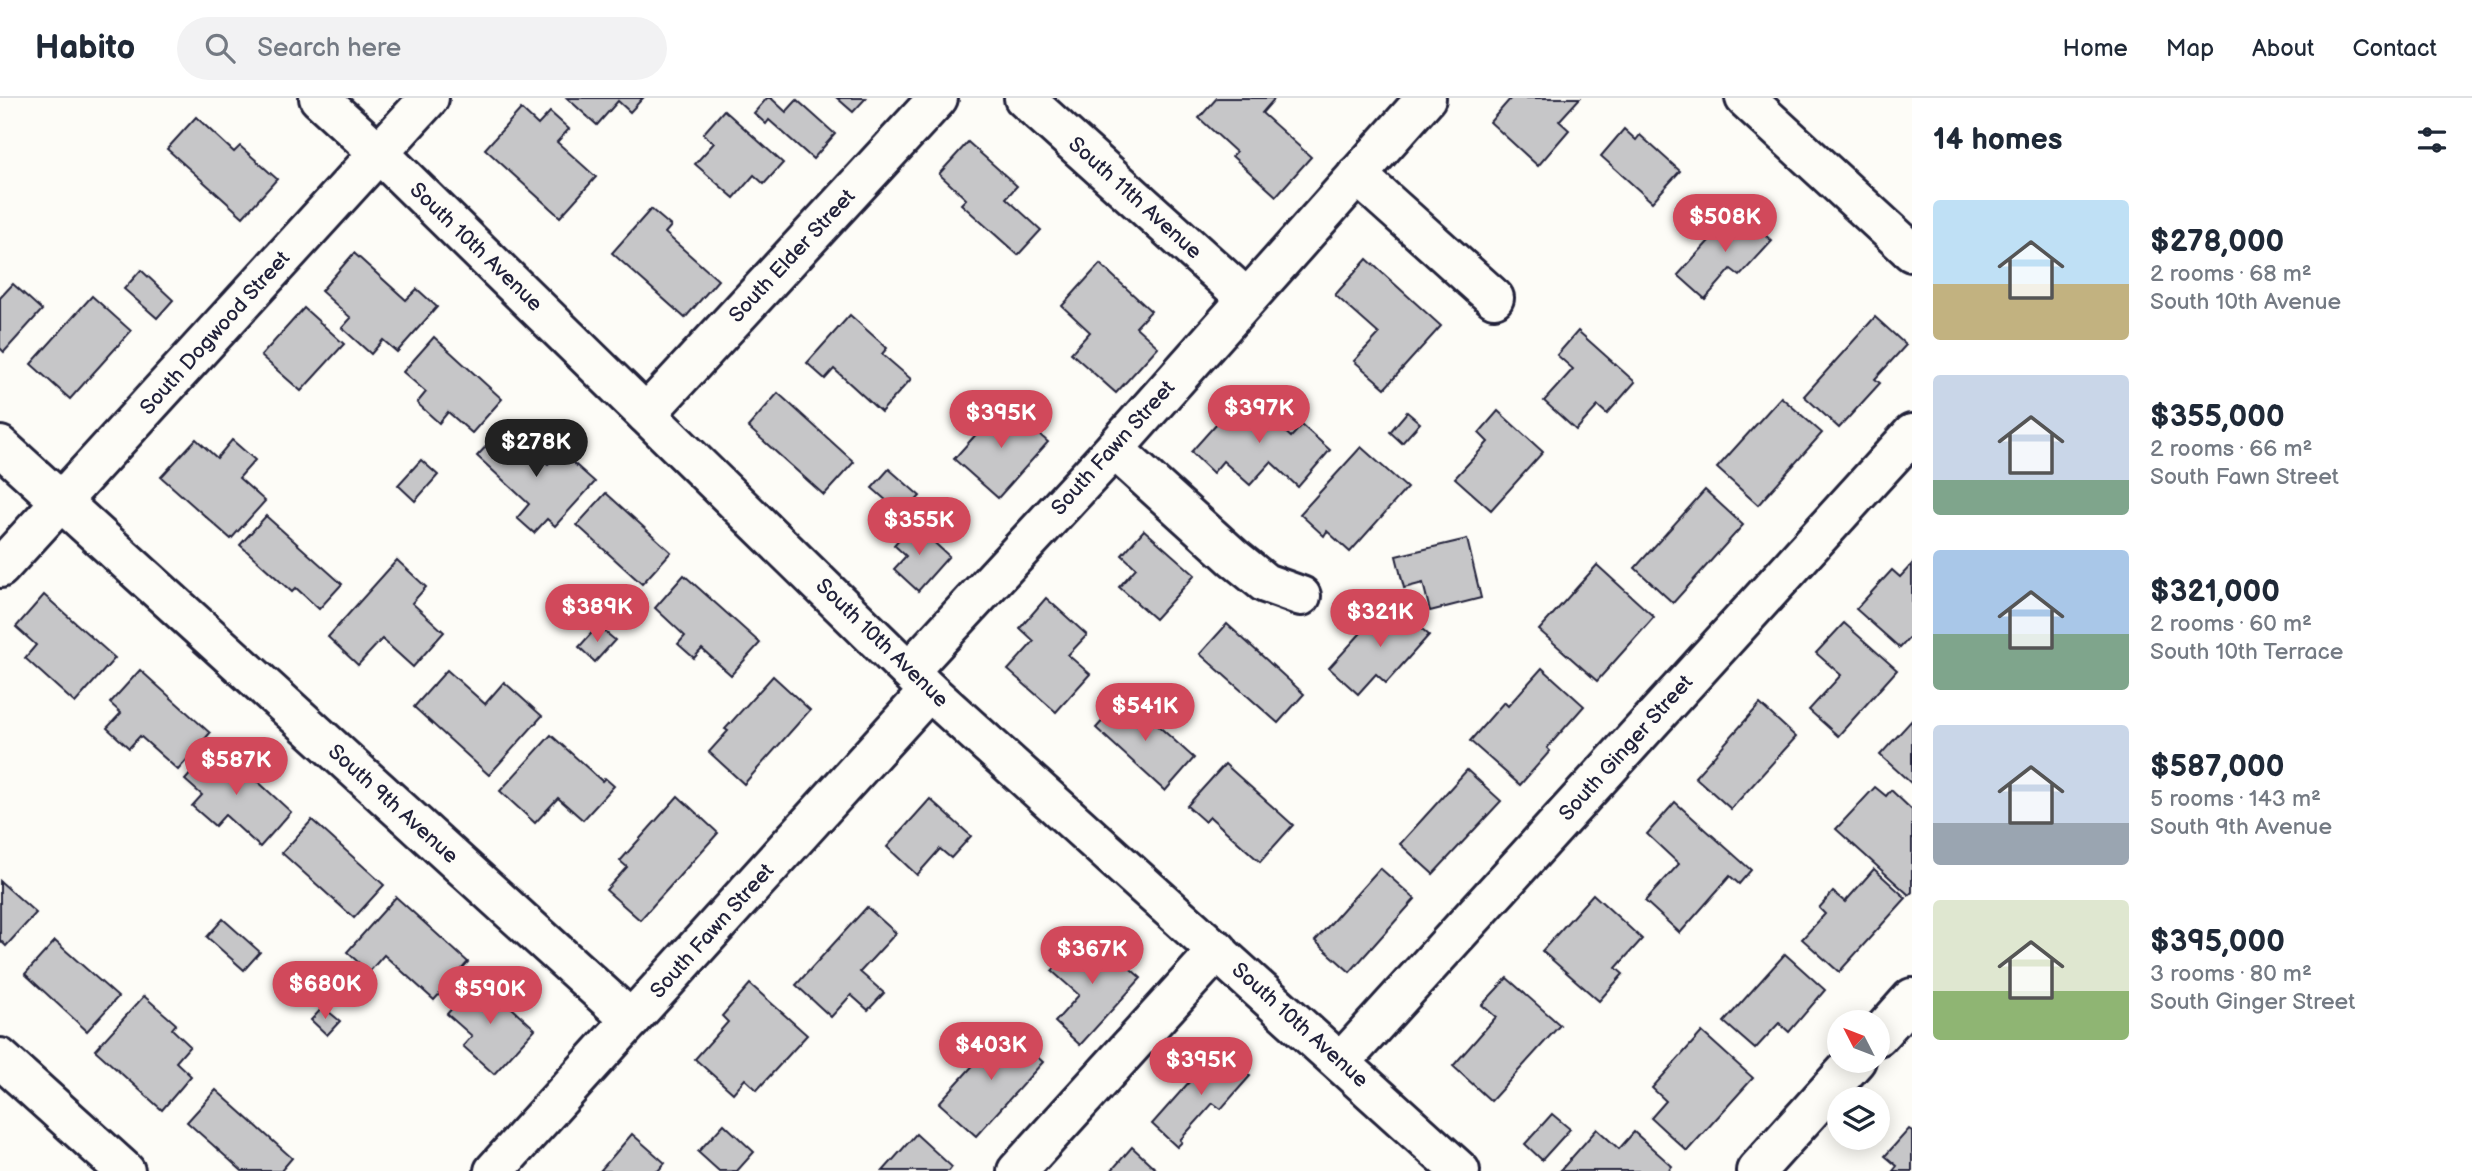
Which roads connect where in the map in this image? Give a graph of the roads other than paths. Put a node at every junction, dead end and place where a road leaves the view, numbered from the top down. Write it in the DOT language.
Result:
graph roads {
  1 [pos="319,98"];
  2 [pos="429,98"];
  3 [pos="938,98"];
  4 [pos="1024,98"];
  5 [pos="1426,98"];
  6 [pos="1745,98"];
  7 [pos="379,153"];
  8 [pos="1357,175"];
  9 [pos="1912,253"];
  10 [pos="1246,298"];
  11 [pos="1494,298"];
  12 [pos="646,414"];
  13 [pos="1912,434"];
  14 [pos="0,446"];
  15 [pos="1114,449"];
  16 [pos="61,501"];
  17 [pos="0,568"];
  18 [pos="1301,597"];
  19 [pos="919,681"];
  20 [pos="1217,950"];
  21 [pos="1912,998"];
  22 [pos="631,1020"];
  23 [pos="1890,1023"];
  24 [pos="0,1058"];
  25 [pos="1341,1062"];
  26 [pos="1844,1073"];
  27 [pos="125,1171"];
  28 [pos="494,1171"];
  29 [pos="1017,1171"];
  30 [pos="1460,1171"];
  31 [pos="1756,1171"];
  1 -- 7 [label="street, South 10th Avenue"];
  2 -- 7 [label="street, South Dogwood Street"];
  3 -- 12 [label="street, South Elder Street"];
  4 -- 10 [label="street, South 11th Avenue"];
  5 -- 8 [label="street, South Fawn Street"];
  6 -- 9 [label="street"];
  7 -- 12 [label="street, South 10th Avenue"];
  7 -- 16 [label="street, South Dogwood Street"];
  8 -- 10 [label="street, South Fawn Street"];
  8 -- 11 [label="street"];
  10 -- 15 [label="street, South Fawn Street"];
  12 -- 19 [label="street, South 10th Avenue"];
  13 -- 25 [label="street, South Ginger Street"];
  14 -- 16 [label="street, South 9th Avenue"];
  15 -- 18 [label="street"];
  15 -- 19 [label="street, South Fawn Street"];
  16 -- 17 [label="street, South Dogwood Street"];
  16 -- 22 [label="street, South 9th Avenue"];
  19 -- 20 [label="street, South 10th Avenue"];
  19 -- 22 [label="street, South Fawn Street"];
  20 -- 25 [label="street, South 10th Avenue"];
  20 -- 29 [label="street"];
  21 -- 23 [label="street"];
  22 -- 28 [label="street, South Fawn Street"];
  24 -- 27 [label="street"];
  25 -- 30 [label="street, South 10th Avenue"];
  26 -- 31 [label="street"];
}
